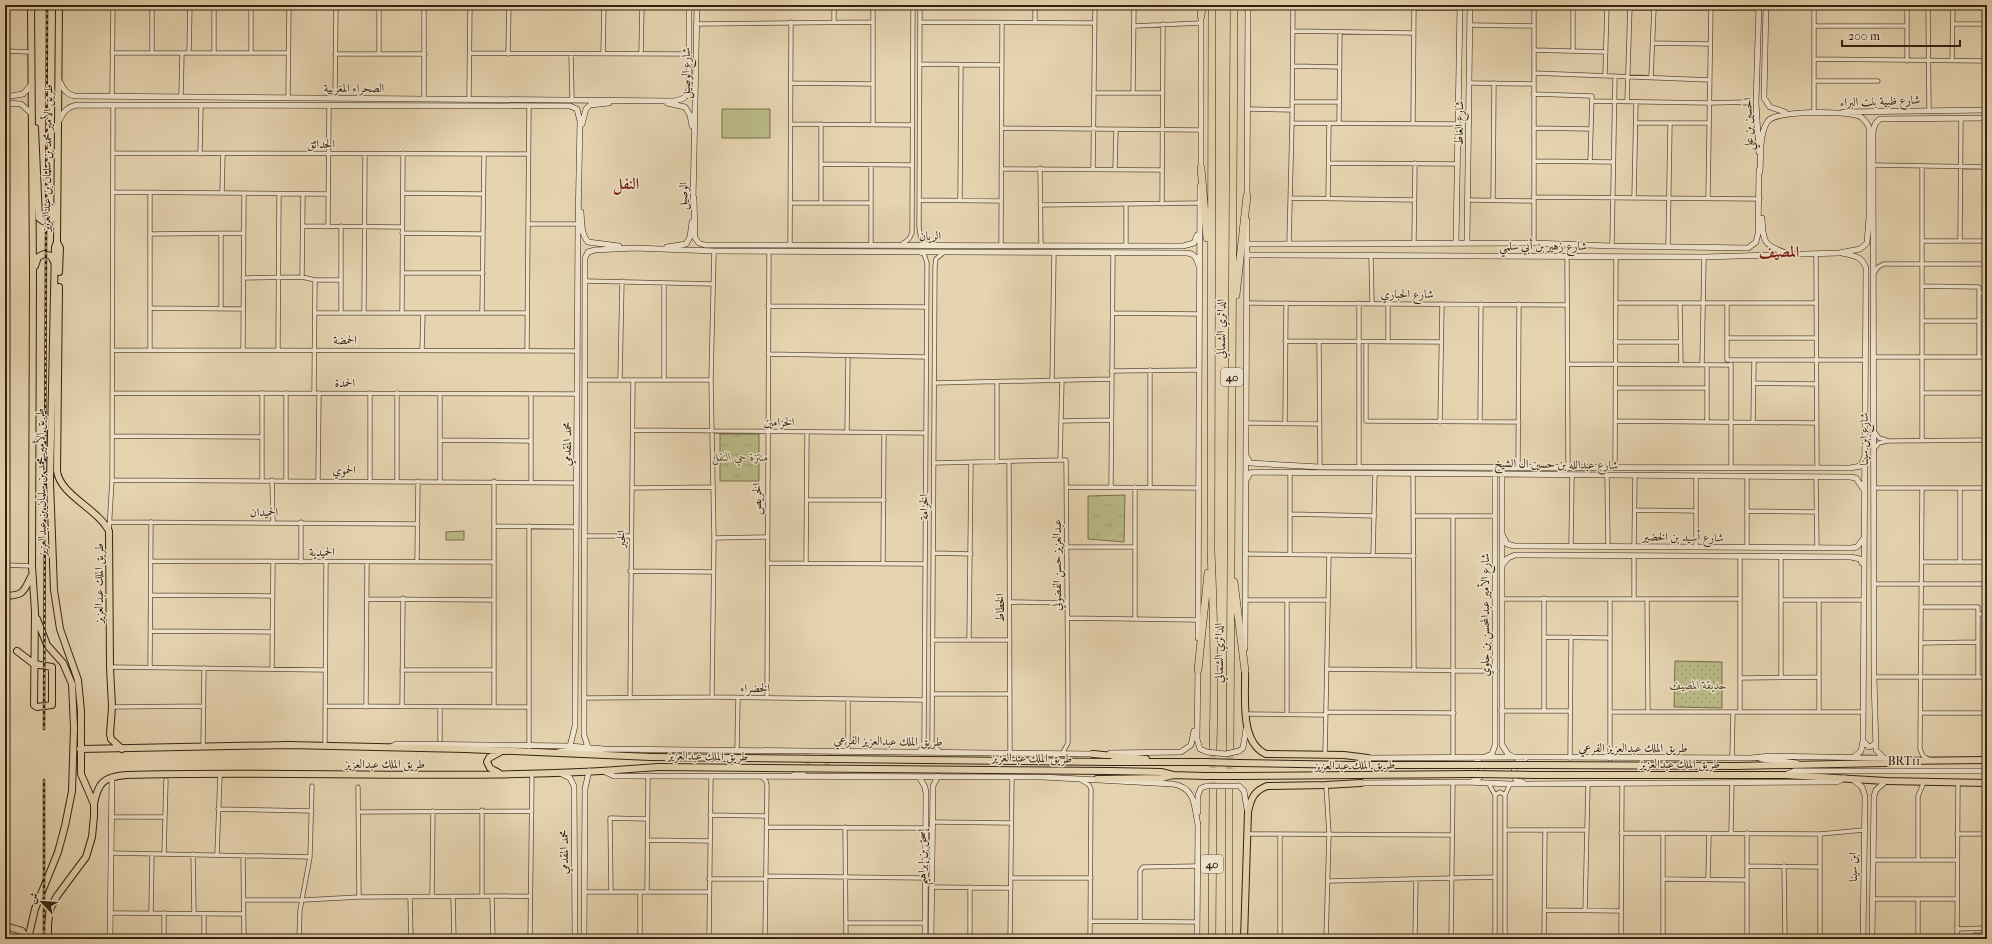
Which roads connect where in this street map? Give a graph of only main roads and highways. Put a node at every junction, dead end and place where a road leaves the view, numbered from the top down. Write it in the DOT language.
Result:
graph roads {
  1 [pos="31,5"];
  2 [pos="59,5"];
  3 [pos="1202,5"];
  4 [pos="1212,5"];
  5 [pos="1234,5"];
  6 [pos="1201,16"];
  7 [pos="32,114"];
  8 [pos="58,166"];
  9 [pos="1201,168"];
  10 [pos="1247,196"];
  11 [pos="58,242"];
  12 [pos="55,268"];
  13 [pos="33,273"];
  14 [pos="1211,277"];
  15 [pos="1232,331"];
  16 [pos="1230,550"];
  17 [pos="1211,551"];
  18 [pos="32,573"];
  19 [pos="5,596"];
  20 [pos="35,612"];
  21 [pos="17,651"];
  22 [pos="34,664"];
  23 [pos="1198,670"];
  24 [pos="1244,671"];
  25 [pos="80,749"];
  26 [pos="122,749"];
  27 [pos="1230,749"];
  28 [pos="1210,751"];
  29 [pos="501,752"];
  30 [pos="1093,754"];
  31 [pos="1987,760"];
  32 [pos="1175,762"];
  33 [pos="1314,763"];
  34 [pos="500,773"];
  35 [pos="1173,775"];
  36 [pos="1301,777"];
  37 [pos="1097,779"];
  38 [pos="1987,782"];
  39 [pos="1210,787"];
  40 [pos="1229,790"];
  41 [pos="94,804"];
  42 [pos="5,926"];
  43 [pos="27,939"];
  44 [pos="48,939"];
  45 [pos="1212,939"];
  46 [pos="1229,939"];
  47 [pos="1244,939"];
  1 -- 7 [label="main road, طريق الأمير محمد بن سلمان بن عبدالعزيز"];
  2 -- 8 [label="main road, طريق الأمير محمد بن سلمان بن عبدالعزيز"];
  3 -- 6 [label="highway"];
  4 -- 14 [label="highway, الدائري الشمالي / 40"];
  5 -- 15 [label="highway, الدائري الشمالي / 40"];
  7 -- 8 [label="main road"];
  7 -- 13 [label="main road, طريق الأمير محمد بن سلمان بن عبدالعزيز"];
  8 -- 11 [label="main road, طريق الأمير محمد بن سلمان بن عبدالعزيز"];
  9 -- 14 [label="highway"];
  10 -- 15 [label="highway"];
  11 -- 12 [label="main road, طريق الأمير محمد بن سلمان بن عبدالعزيز"];
  11 -- 26 [label="main road, طريق الملك عبدالعزيز"];
  12 -- 13 [label="main road"];
  12 -- 25 [label="main road, طريق الأمير محمد بن سلمان بن عبدالعزيز"];
  13 -- 18 [label="main road, طريق الأمير محمد بن سلمان بن عبدالعزيز"];
  14 -- 17 [label="highway, الدائري الشمالي / 40"];
  15 -- 16 [label="highway, الدائري الشمالي / 40"];
  16 -- 24 [label="highway"];
  16 -- 27 [label="highway, الدائري الشمالي / 40"];
  17 -- 23 [label="highway"];
  17 -- 28 [label="highway, الدائري الشمالي / 40"];
  18 -- 19 [label="main road"];
  18 -- 20 [label="main road, طريق الأمير محمد بن سلمان بن عبدالعزيز"];
  20 -- 22 [label="main road, طريق الأمير محمد بن سلمان بن عبدالعزيز"];
  20 -- 43 [label="main road, طريق الأمير محمد بن سلمان بن عبدالعزيز"];
  21 -- 22 [label="main road, طريق الأمير محمد بن سلمان بن عبدالعزيز"];
  22 -- 22 [label="main road, طريق الأمير محمد بن سلمان بن عبدالعزيز"];
  24 -- 33 [label="main road"];
  25 -- 26 [label="main road, طريق الملك عبدالعزيز"];
  25 -- 41 [label="main road, طريق الأمير محمد بن سلمان بن عبدالعزيز"];
  26 -- 29 [label="main road, طريق الملك عبدالعزيز"];
  29 -- 32 [label="main road, طريق الملك عبدالعزيز, bridge"];
  29 -- 34 [label="main road"];
  30 -- 32 [label="main road"];
  31 -- 33 [label="main road, طريق الملك عبدالعزيز, bridge"];
  32 -- 33 [label="main road, طريق الملك عبدالعزيز, bridge"];
  34 -- 35 [label="main road, طريق الملك عبدالعزيز, bridge"];
  34 -- 41 [label="main road, طريق الملك عبدالعزيز"];
  35 -- 36 [label="main road, طريق الملك عبدالعزيز, bridge"];
  35 -- 37 [label="main road"];
  36 -- 38 [label="main road, طريق الملك عبدالعزيز, bridge"];
  36 -- 47 [label="main road"];
  39 -- 45 [label="highway, 40"];
  40 -- 46 [label="highway, 40"];
  41 -- 44 [label="main road, طريق الأمير محمد بن سلمان بن عبدالعزيز"];
  42 -- 43 [label="main road"];
}
